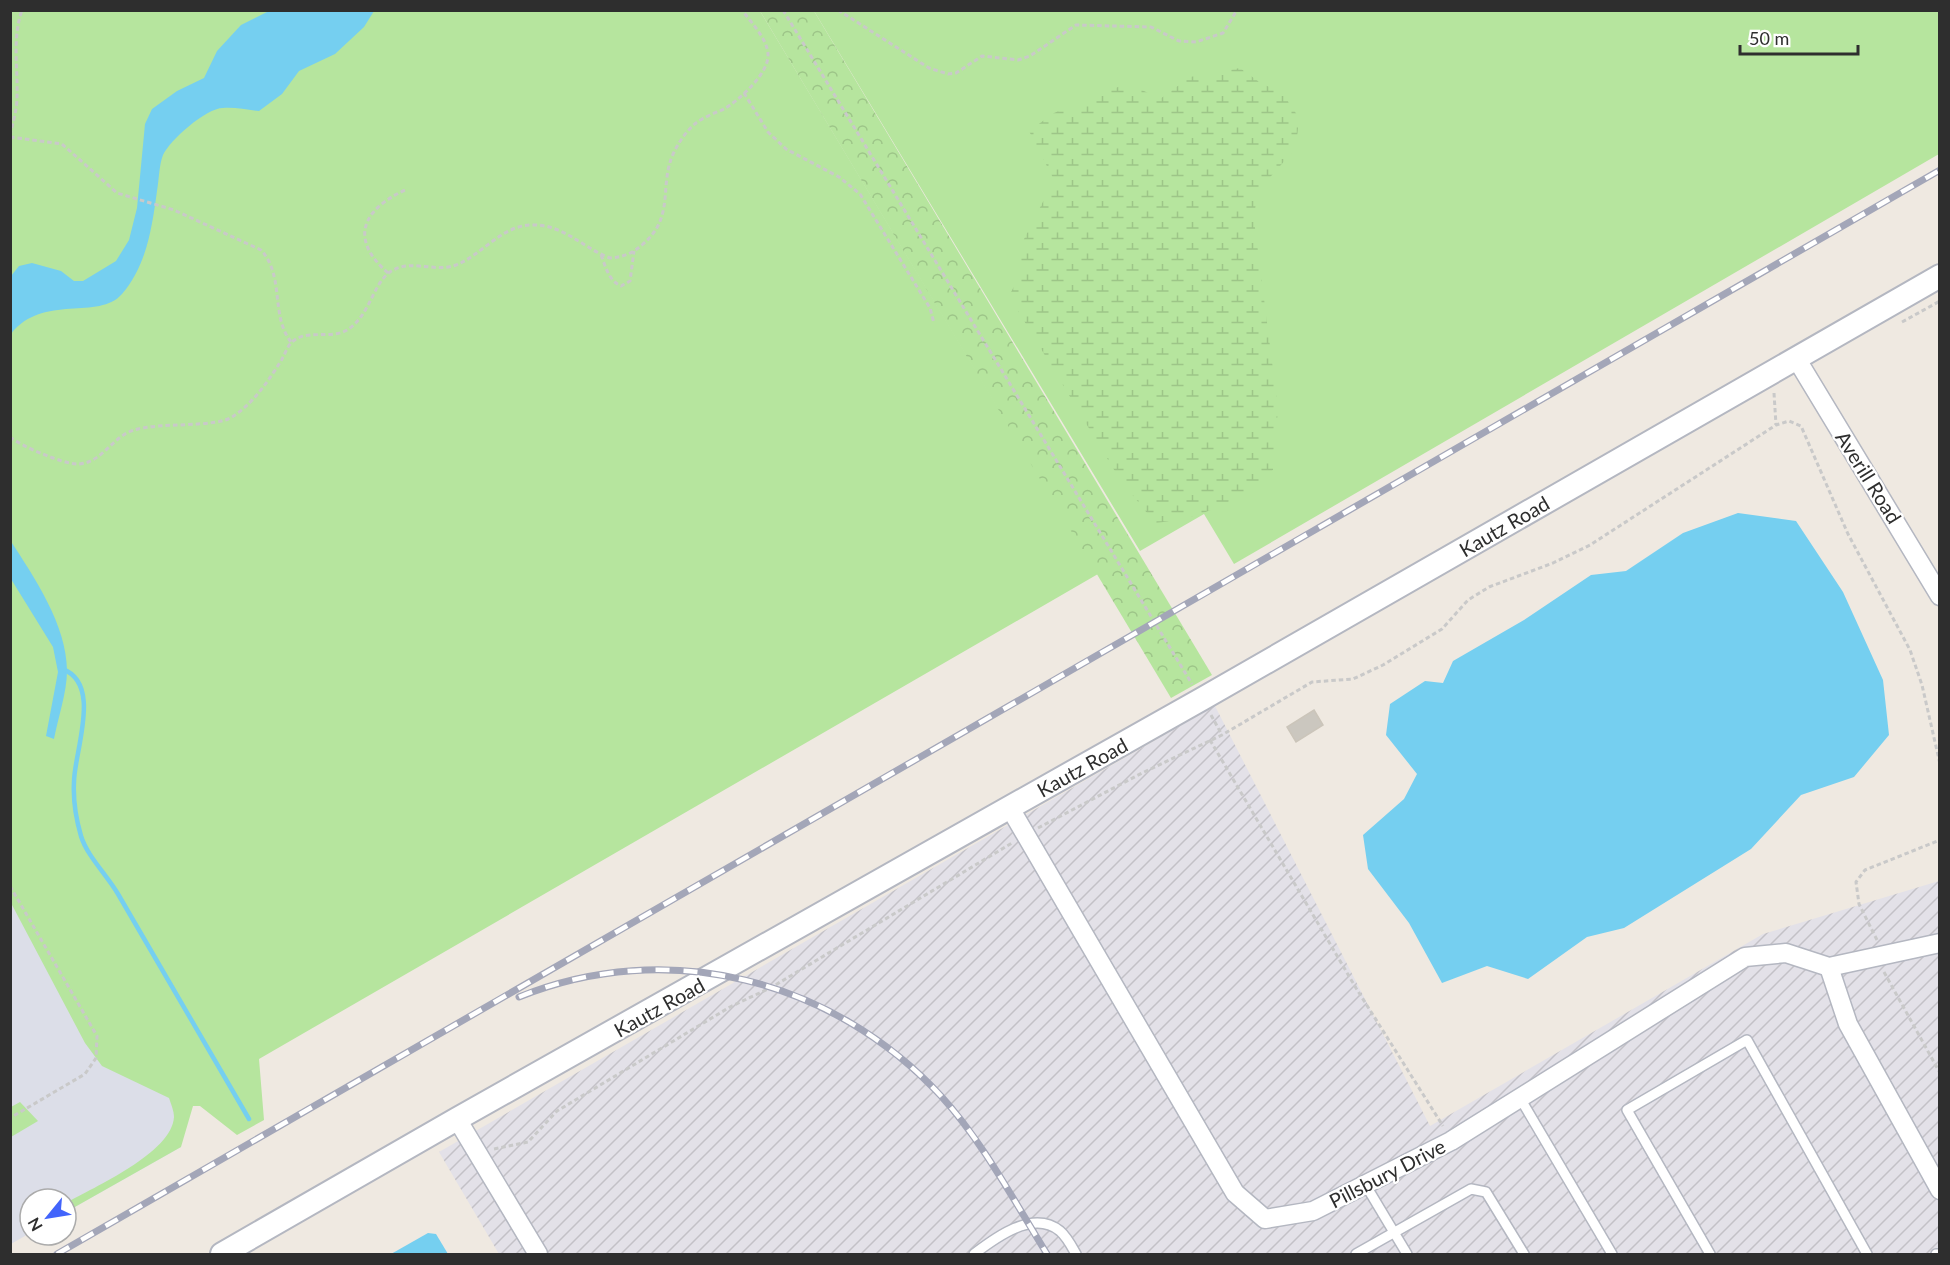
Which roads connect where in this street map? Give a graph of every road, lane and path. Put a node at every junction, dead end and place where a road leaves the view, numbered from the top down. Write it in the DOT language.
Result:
graph roads {
  1 [pos="22,10"];
  2 [pos="742,10"];
  3 [pos="783,10"];
  4 [pos="838,10"];
  5 [pos="1237,10"];
  6 [pos="744,93"];
  7 [pos="10,136"];
  8 [pos="405,190"];
  9 [pos="634,251"];
  10 [pos="601,255"];
  11 [pos="388,273"];
  12 [pos="1940,276"];
  13 [pos="934,323"];
  14 [pos="291,342"];
  15 [pos="1796,358"];
  16 [pos="10,437"];
  17 [pos="1940,596"];
  18 [pos="1202,699"];
  19 [pos="1222,735"];
  20 [pos="1210,740"];
  21 [pos="1940,764"];
  22 [pos="1010,808"];
  23 [pos="1025,835"];
  24 [pos="10,886"];
  25 [pos="1940,943"];
  26 [pos="1829,967"];
  27 [pos="1520,1098"];
  28 [pos="10,1118"];
  29 [pos="458,1119"];
  30 [pos="1451,1140"];
  31 [pos="477,1152"];
  32 [pos="1365,1184"];
  33 [pos="1940,1190"];
  34 [pos="1394,1232"];
  35 [pos="222,1254"];
  36 [pos="538,1254"];
  37 [pos="974,1254"];
  38 [pos="1076,1254"];
  39 [pos="1356,1254"];
  40 [pos="1407,1254"];
  41 [pos="1524,1254"];
  42 [pos="1612,1254"];
  43 [pos="1710,1254"];
  44 [pos="1867,1254"];
  1 -- 7 [label="path"];
  2 -- 6 [label="path"];
  3 -- 18 [label="path"];
  4 -- 5 [label="path"];
  6 -- 9 [label="path"];
  6 -- 13 [label="path"];
  7 -- 14 [label="path"];
  8 -- 11 [label="path"];
  9 -- 10 [label="path"];
  9 -- 10 [label="path"];
  10 -- 11 [label="path"];
  11 -- 14 [label="path"];
  12 -- 15 [label="street, Kautz Road"];
  14 -- 16 [label="path"];
  15 -- 17 [label="street, Averill Road"];
  15 -- 18 [label="street, Kautz Road"];
  18 -- 19 [label="path"];
  18 -- 22 [label="street, Kautz Road"];
  19 -- 20 [label="path"];
  19 -- 21 [label="path"];
  20 -- 23 [label="path"];
  20 -- 30 [label="path"];
  22 -- 23 [label="street, Pillsbury Drive"];
  22 -- 29 [label="street, Kautz Road"];
  23 -- 31 [label="path"];
  23 -- 32 [label="street, Pillsbury Drive"];
  24 -- 28 [label="path"];
  25 -- 26 [label="street"];
  26 -- 27 [label="street, Pillsbury Drive"];
  26 -- 33 [label="street"];
  27 -- 30 [label="street, Pillsbury Drive"];
  27 -- 42 [label="lane"];
  29 -- 31 [label="street"];
  29 -- 35 [label="street, Kautz Road"];
  30 -- 32 [label="street, Pillsbury Drive"];
  31 -- 36 [label="street"];
  32 -- 34 [label="lane"];
  34 -- 39 [label="lane"];
  34 -- 40 [label="lane"];
  34 -- 41 [label="lane"];
  37 -- 38 [label="lane"];
  43 -- 44 [label="lane"];
}
